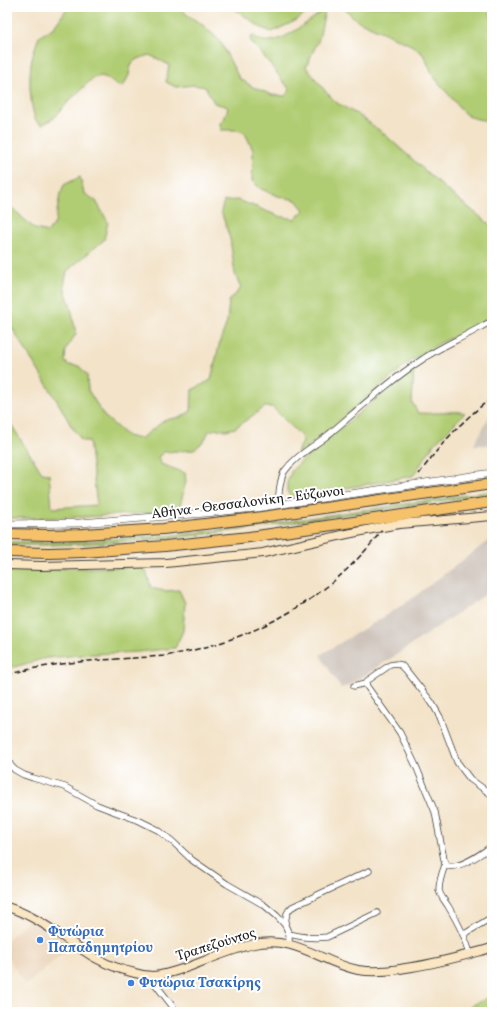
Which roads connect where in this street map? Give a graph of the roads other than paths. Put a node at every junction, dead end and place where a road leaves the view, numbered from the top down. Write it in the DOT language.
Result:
graph roads {
  1 [pos="492,321"];
  2 [pos="492,472"];
  3 [pos="492,484"];
  4 [pos="492,502"];
  5 [pos="278,505"];
  6 [pos="492,516"];
  7 [pos="7,524"];
  8 [pos="7,534"];
  9 [pos="7,552"];
  10 [pos="7,565"];
  11 [pos="366,683"];
  12 [pos="354,686"];
  13 [pos="7,758"];
  14 [pos="492,795"];
  15 [pos="492,846"];
  16 [pos="445,865"];
  17 [pos="369,871"];
  18 [pos="7,907"];
  19 [pos="377,914"];
  20 [pos="492,917"];
  21 [pos="285,925"];
  22 [pos="290,934"];
  23 [pos="463,935"];
  24 [pos="289,944"];
  25 [pos="492,948"];
  26 [pos="470,954"];
  27 [pos="149,976"];
  28 [pos="177,1012"];
  1 -- 5 [label="street"];
  2 -- 5 [label="street"];
  3 -- 8 [label="highway, Αθήνα - Θεσσαλονίκη - Εύζωνοι"];
  4 -- 9 [label="highway"];
  5 -- 7 [label="street"];
  6 -- 10 [label="main road"];
  11 -- 12 [label="street"];
  11 -- 14 [label="street"];
  11 -- 16 [label="street"];
  13 -- 21 [label="street"];
  15 -- 16 [label="street"];
  16 -- 23 [label="street"];
  17 -- 21 [label="street"];
  18 -- 27 [label="main road, Τραπεζούντος"];
  19 -- 22 [label="street"];
  20 -- 23 [label="street"];
  21 -- 22 [label="street"];
  22 -- 24 [label="street"];
  23 -- 26 [label="street"];
  24 -- 26 [label="main road, Τραπεζούντος"];
  24 -- 27 [label="main road, Τραπεζούντος"];
  25 -- 26 [label="main road, Τραπεζούντος"];
  27 -- 28 [label="street"];
}
